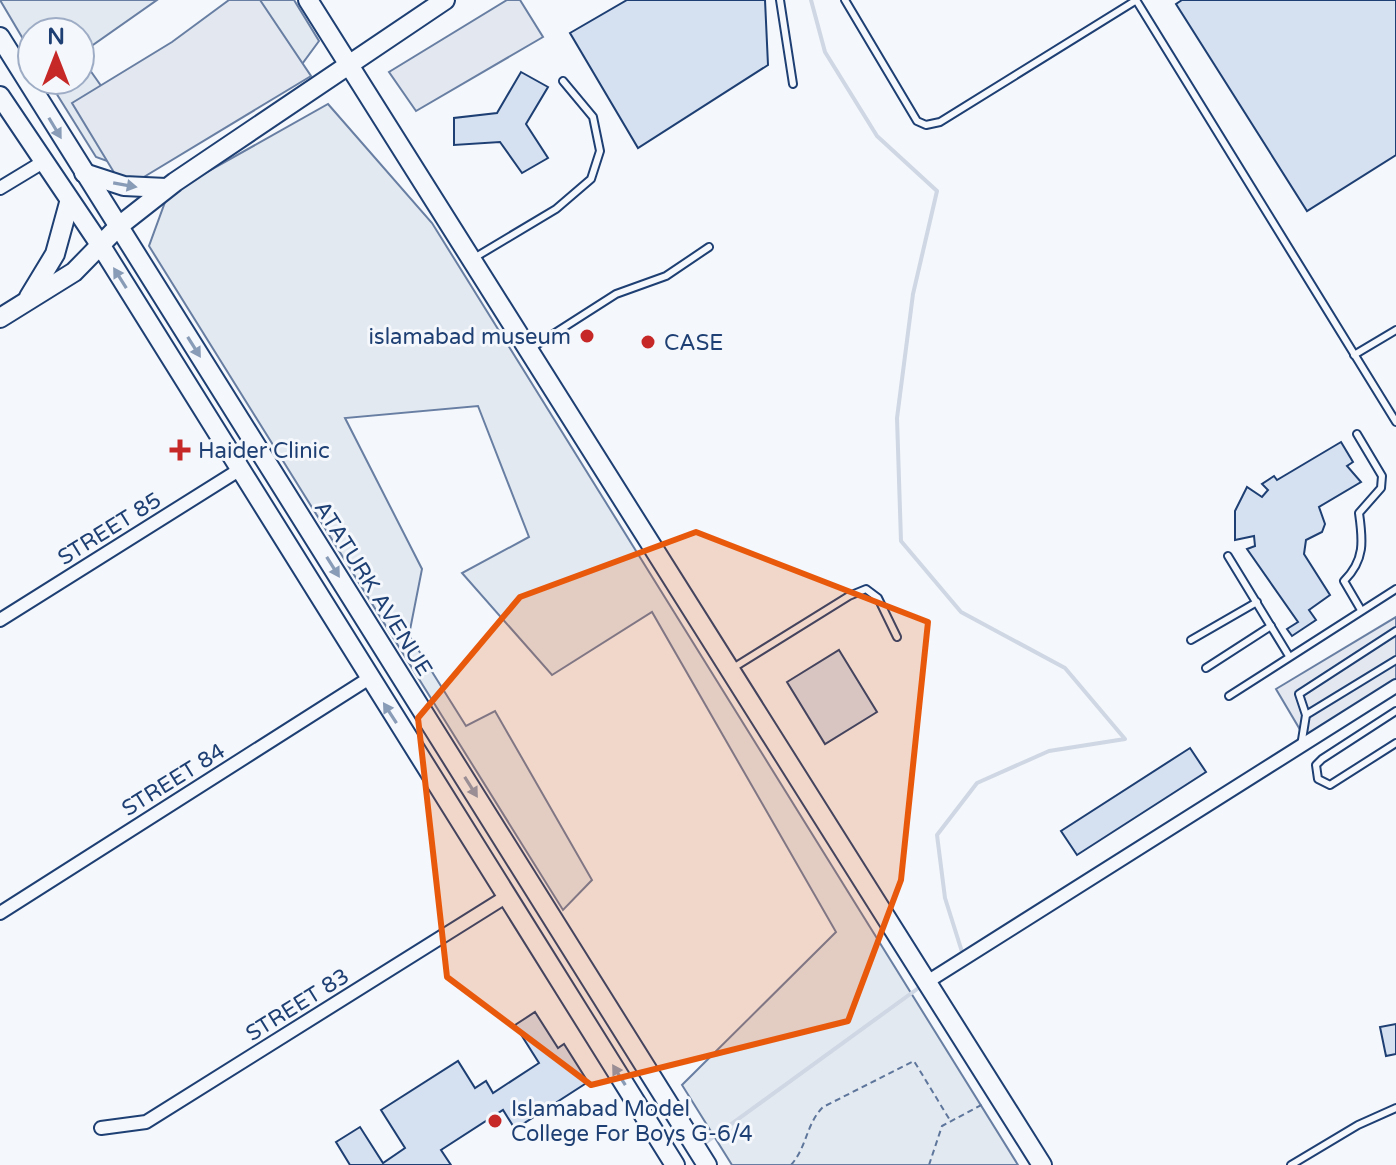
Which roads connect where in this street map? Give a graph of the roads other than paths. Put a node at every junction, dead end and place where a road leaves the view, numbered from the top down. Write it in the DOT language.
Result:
graph roads {
  1 [pos="308,0"];
  2 [pos="780,0"];
  3 [pos="845,0"];
  4 [pos="1136,0"];
  5 [pos="433,3"];
  6 [pos="0,37"];
  7 [pos="347,65"];
  8 [pos="563,81"];
  9 [pos="793,84"];
  10 [pos="0,96"];
  11 [pos="43,162"];
  12 [pos="84,173"];
  13 [pos="0,188"];
  14 [pos="167,188"];
  15 [pos="69,203"];
  16 [pos="119,226"];
  17 [pos="101,246"];
  18 [pos="709,247"];
  19 [pos="471,260"];
  20 [pos="25,302"];
  21 [pos="0,318"];
  22 [pos="1396,330"];
  23 [pos="530,349"];
  24 [pos="1354,355"];
  25 [pos="1396,422"];
  26 [pos="1357,434"];
  27 [pos="239,470"];
  28 [pos="1228,556"];
  29 [pos="1396,589"];
  30 [pos="1257,602"];
  31 [pos="1361,610"];
  32 [pos="0,620"];
  33 [pos="1271,626"];
  34 [pos="1396,631"];
  35 [pos="897,637"];
  36 [pos="1191,640"];
  37 [pos="1289,656"];
  38 [pos="1396,660"];
  39 [pos="1206,668"];
  40 [pos="730,670"];
  41 [pos="368,679"];
  42 [pos="1396,686"];
  43 [pos="1229,696"];
  44 [pos="1396,711"];
  45 [pos="1306,715"];
  46 [pos="1396,743"];
  47 [pos="1301,746"];
  48 [pos="507,896"];
  49 [pos="0,913"];
  50 [pos="561,931"];
  51 [pos="539,947"];
  52 [pos="927,982"];
  53 [pos="1396,1108"];
  54 [pos="101,1128"];
  55 [pos="675,1165"];
  56 [pos="707,1165"];
  57 [pos="1042,1165"];
  58 [pos="1291,1165"];
  1 -- 7 [label="street"];
  2 -- 9 [label="lane"];
  3 -- 4 [label="lane"];
  4 -- 24 [label="lane"];
  5 -- 7 [label="street"];
  6 -- 12 [label="street, ATATURK AVENUE, one-way"];
  7 -- 14 [label="street"];
  7 -- 19 [label="street"];
  8 -- 19 [label="lane"];
  10 -- 11 [label="street"];
  11 -- 13 [label="street"];
  11 -- 15 [label="street"];
  12 -- 14 [label="street, one-way"];
  12 -- 16 [label="street, ATATURK AVENUE"];
  14 -- 16 [label="street"];
  15 -- 17 [label="street"];
  15 -- 20 [label="street"];
  16 -- 17 [label="street"];
  16 -- 50 [label="street, ATATURK AVENUE, one-way"];
  17 -- 20 [label="street"];
  27 -- 17 [label="street, one-way"];
  18 -- 23 [label="lane"];
  19 -- 23 [label="street"];
  20 -- 21 [label="street"];
  22 -- 24 [label="lane"];
  23 -- 40 [label="street"];
  24 -- 25 [label="lane"];
  26 -- 31 [label="lane"];
  27 -- 32 [label="street, STREET 85"];
  27 -- 41 [label="street"];
  28 -- 30 [label="lane"];
  29 -- 31 [label="lane"];
  30 -- 33 [label="lane"];
  30 -- 36 [label="lane"];
  31 -- 37 [label="lane"];
  33 -- 37 [label="lane"];
  33 -- 39 [label="lane"];
  34 -- 45 [label="lane"];
  35 -- 40 [label="lane"];
  37 -- 43 [label="lane"];
  38 -- 45 [label="lane"];
  40 -- 52 [label="street"];
  48 -- 41 [label="street, one-way"];
  41 -- 49 [label="street, STREET 84"];
  42 -- 47 [label="street"];
  44 -- 46 [label="lane"];
  45 -- 47 [label="lane"];
  47 -- 52 [label="street"];
  48 -- 51 [label="street"];
  48 -- 54 [label="street, STREET 83"];
  50 -- 51 [label="street"];
  50 -- 56 [label="street, ATATURK AVENUE"];
  55 -- 51 [label="street, one-way"];
  52 -- 57 [label="street"];
  53 -- 58 [label="lane"];
}
